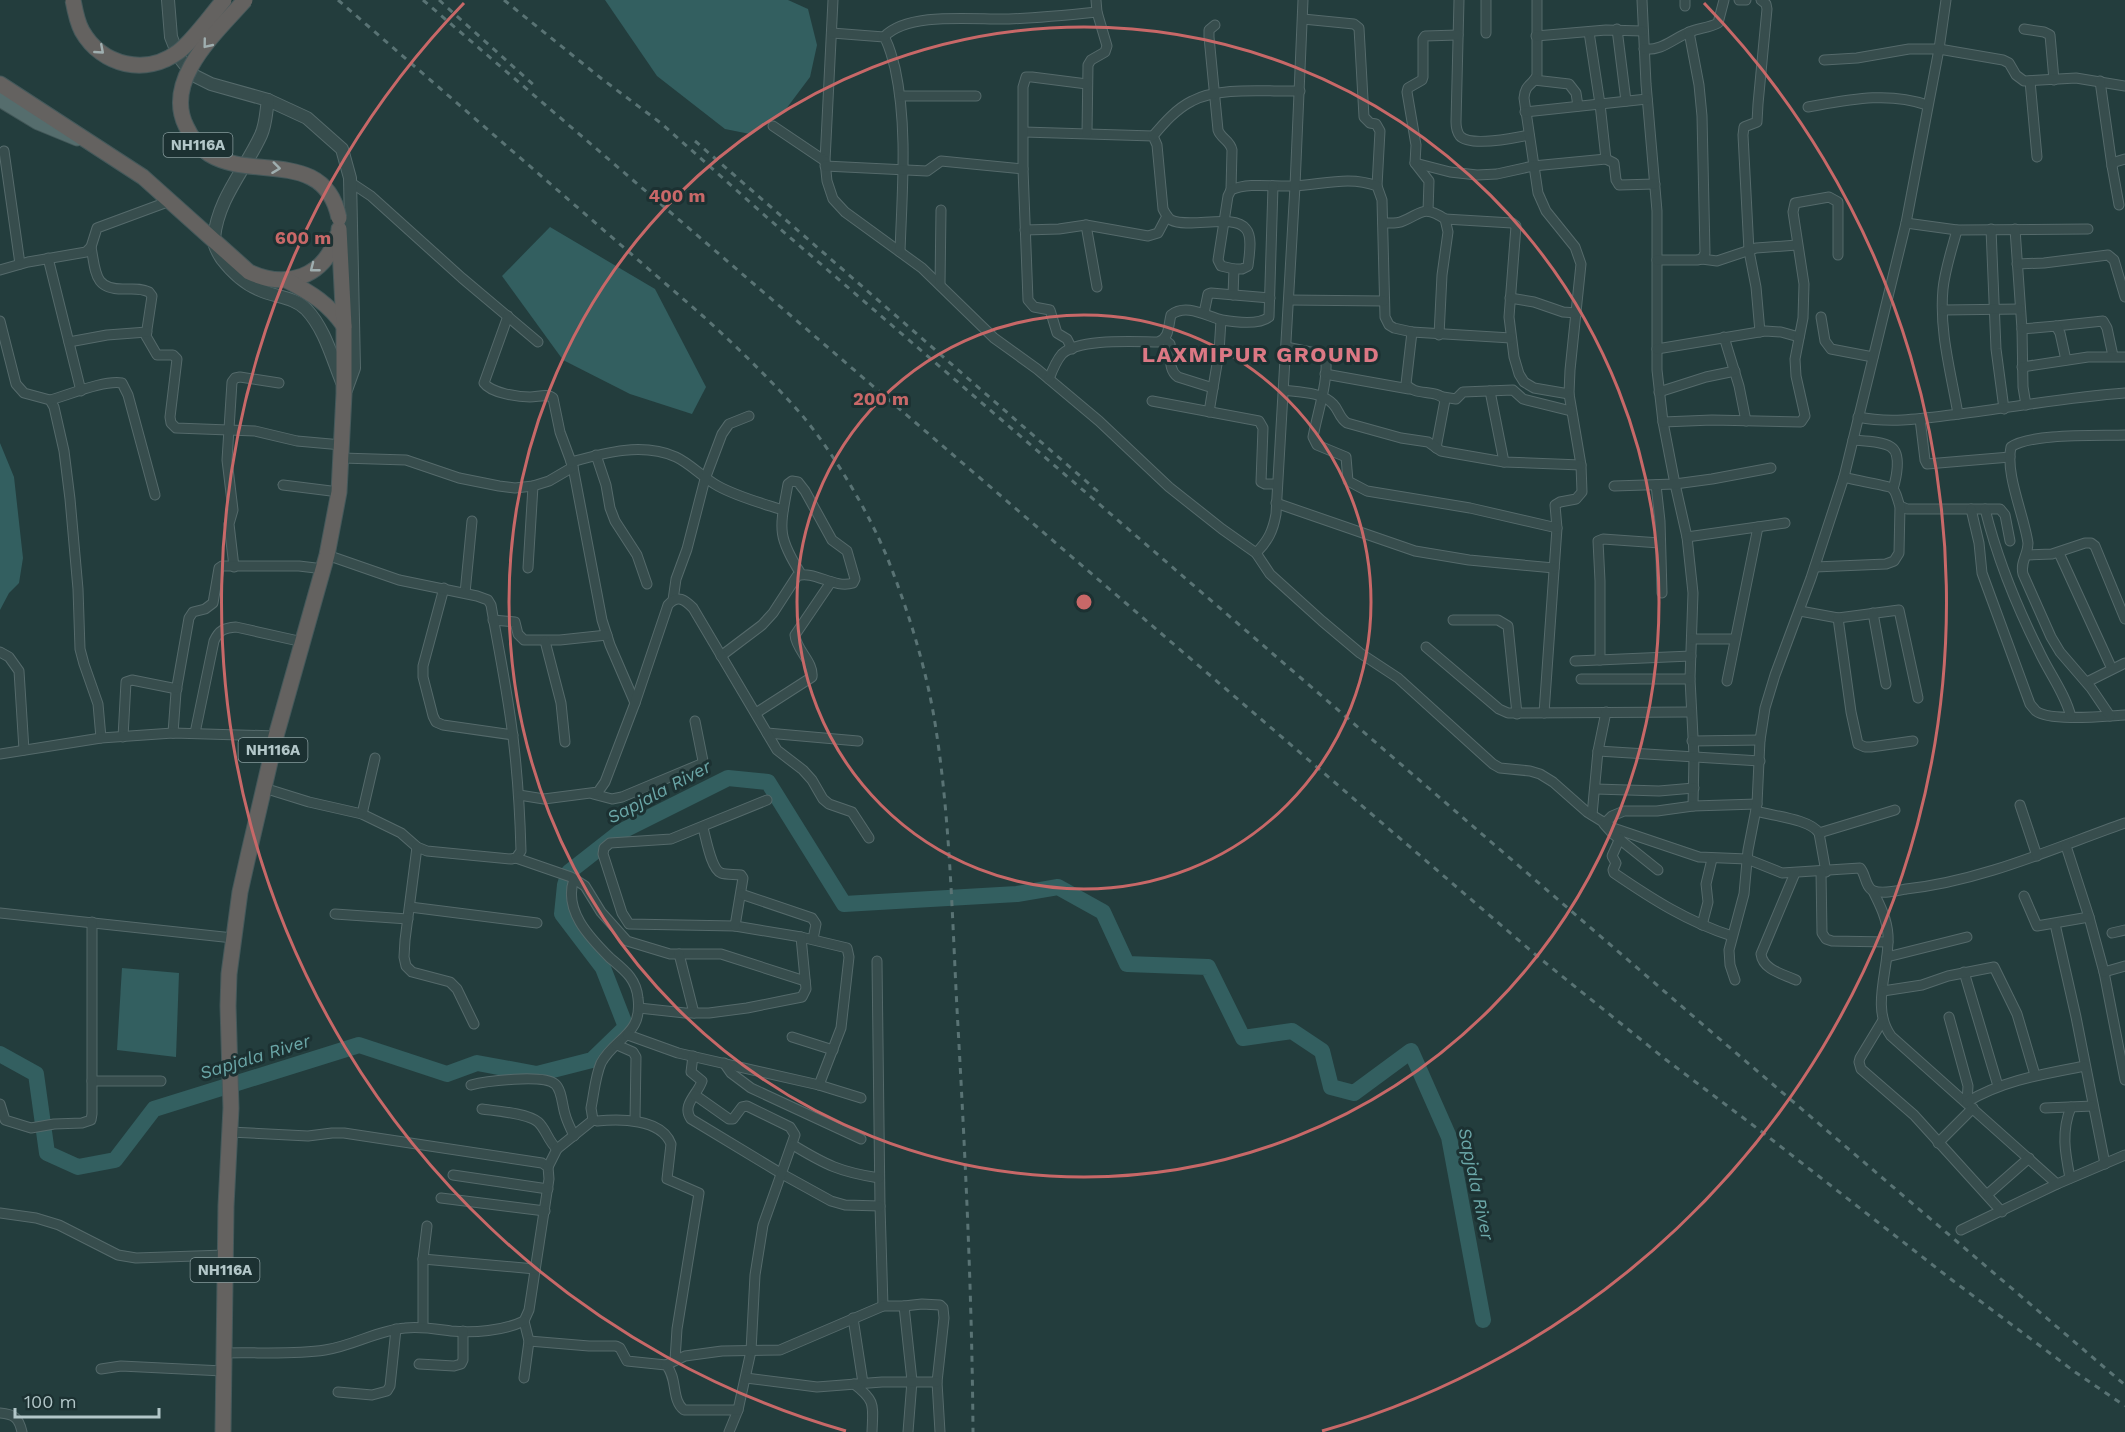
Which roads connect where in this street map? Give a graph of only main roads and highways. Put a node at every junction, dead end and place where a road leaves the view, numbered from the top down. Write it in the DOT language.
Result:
graph roads {
  1 [pos="73,0"];
  2 [pos="224,0"];
  3 [pos="245,0"];
  4 [pos="0,84"];
  5 [pos="0,100"];
  6 [pos="94,144"];
  7 [pos="339,224"];
  8 [pos="288,280"];
  9 [pos="344,326"];
  10 [pos="223,1432"];
  1 -- 2 [label="highway, one-way, bridge"];
  3 -- 7 [label="highway, NH116A, one-way, bridge"];
  4 -- 6 [label="highway"];
  5 -- 6 [label="main road"];
  6 -- 8 [label="highway"];
  7 -- 8 [label="highway, one-way"];
  7 -- 9 [label="highway, NH116A"];
  8 -- 9 [label="highway"];
  9 -- 10 [label="highway, NH116A"];
}
